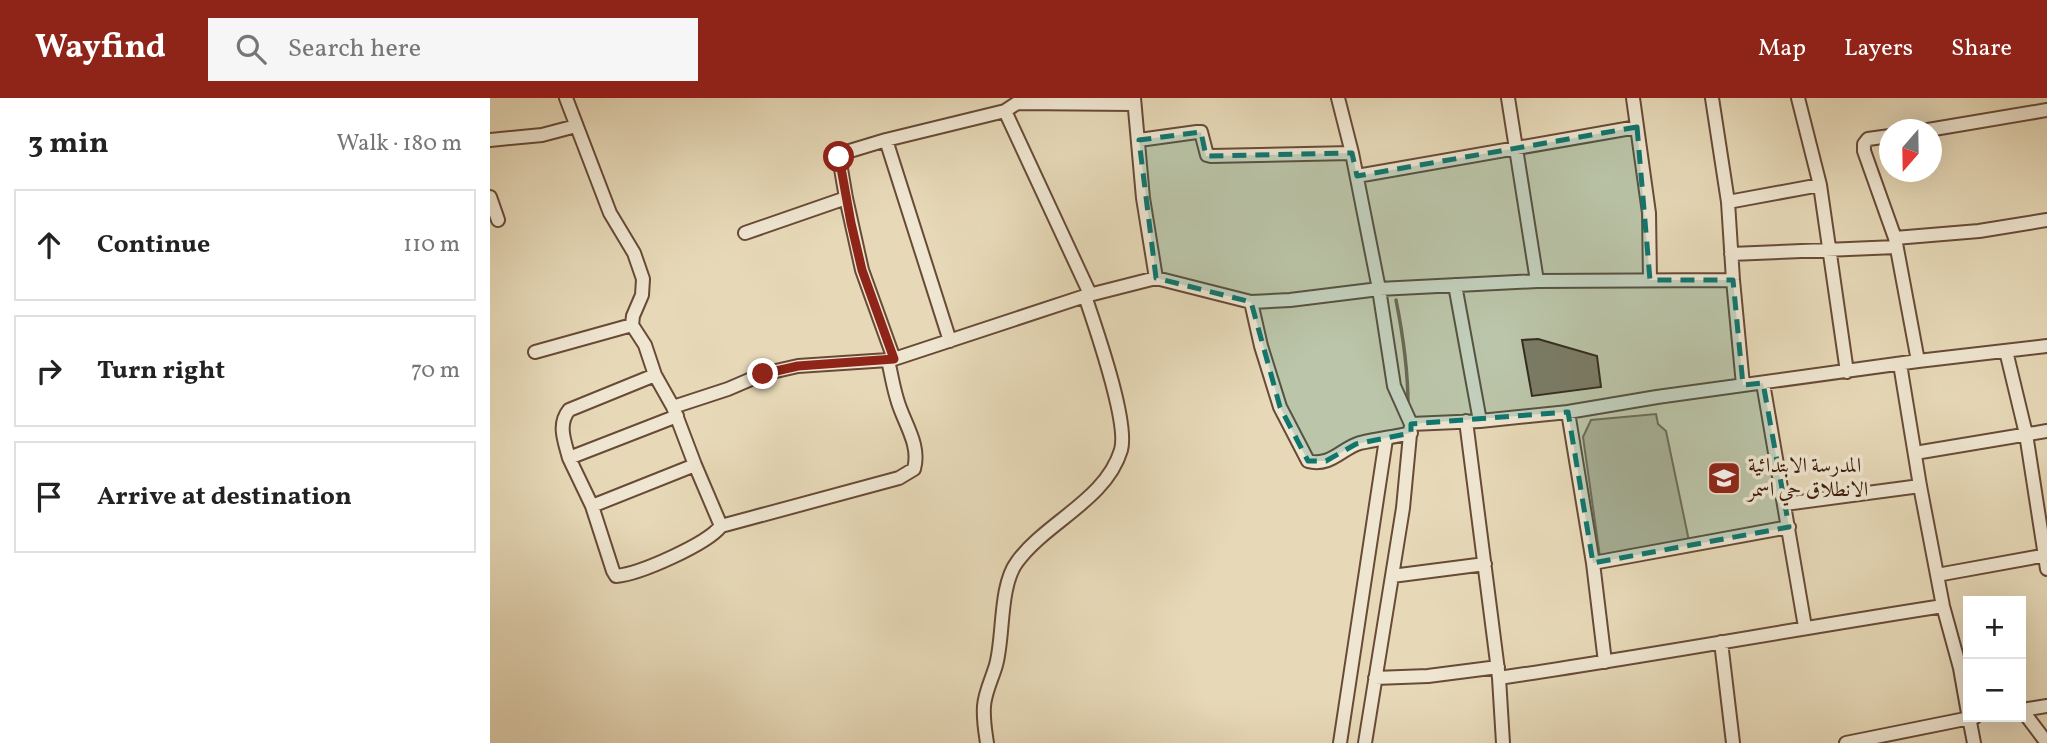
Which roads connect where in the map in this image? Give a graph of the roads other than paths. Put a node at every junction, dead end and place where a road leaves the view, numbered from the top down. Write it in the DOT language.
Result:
graph roads {
  1 [pos="566,98"];
  2 [pos="1338,98"];
  3 [pos="1508,98"];
  4 [pos="1633,98"];
  5 [pos="1712,98"];
  6 [pos="1798,98"];
  7 [pos="1017,101"];
  8 [pos="1134,101"];
  9 [pos="2047,110"];
  10 [pos="1005,111"];
  11 [pos="576,126"];
  12 [pos="1637,127"];
  13 [pos="1942,128"];
  14 [pos="1879,137"];
  15 [pos="490,140"];
  16 [pos="886,140"];
  17 [pos="1139,140"];
  18 [pos="1515,148"];
  19 [pos="1352,153"];
  20 [pos="1357,176"];
  21 [pos="1820,186"];
  22 [pos="490,197"];
  23 [pos="846,198"];
  24 [pos="1728,202"];
  25 [pos="498,220"];
  26 [pos="2047,220"];
  27 [pos="746,233"];
  28 [pos="1896,242"];
  29 [pos="1829,250"];
  30 [pos="1731,254"];
  31 [pos="1156,278"];
  32 [pos="1650,280"];
  33 [pos="1732,280"];
  34 [pos="1537,281"];
  35 [pos="1455,285"];
  36 [pos="1379,289"];
  37 [pos="1088,295"];
  38 [pos="1251,302"];
  39 [pos="632,325"];
  40 [pos="950,341"];
  41 [pos="2047,346"];
  42 [pos="2006,351"];
  43 [pos="536,352"];
  44 [pos="891,359"];
  45 [pos="1919,361"];
  46 [pos="1900,364"];
  47 [pos="1847,372"];
  48 [pos="655,375"];
  49 [pos="1763,383"];
  50 [pos="1742,385"];
  51 [pos="675,411"];
  52 [pos="1568,412"];
  53 [pos="1466,421"];
  54 [pos="1480,421"];
  55 [pos="1411,428"];
  56 [pos="2047,431"];
  57 [pos="2026,434"];
  58 [pos="1386,439"];
  59 [pos="1915,453"];
  60 [pos="569,458"];
  61 [pos="695,466"];
  62 [pos="1920,486"];
  63 [pos="1785,504"];
  64 [pos="592,506"];
  65 [pos="721,526"];
  66 [pos="1789,527"];
  67 [pos="2046,560"];
  68 [pos="1593,563"];
  69 [pos="1485,564"];
  70 [pos="1937,575"];
  71 [pos="1392,576"];
  72 [pos="1942,606"];
  73 [pos="1805,627"];
  74 [pos="1721,642"];
  75 [pos="1605,662"];
  76 [pos="1499,673"];
  77 [pos="1375,678"];
  78 [pos="1963,682"];
  79 [pos="2047,706"];
  80 [pos="2026,709"];
  81 [pos="2026,716"];
  82 [pos="1963,718"];
  83 [pos="1971,722"];
  84 [pos="1872,741"];
  85 [pos="986,743"];
  86 [pos="1340,743"];
  87 [pos="1365,743"];
  88 [pos="1503,743"];
  89 [pos="1733,743"];
  90 [pos="1846,743"];
  91 [pos="1974,743"];
  92 [pos="2047,743"];
  1 -- 11 [label="street"];
  2 -- 19 [label="street"];
  3 -- 18 [label="street"];
  4 -- 12 [label="street"];
  5 -- 24 [label="street"];
  6 -- 21 [label="street"];
  7 -- 8 [label="street"];
  7 -- 10 [label="street"];
  8 -- 17 [label="street"];
  9 -- 13 [label="street"];
  10 -- 16 [label="street"];
  10 -- 37 [label="street"];
  11 -- 15 [label="street"];
  11 -- 39 [label="street"];
  12 -- 18 [label="street"];
  12 -- 32 [label="street"];
  14 -- 28 [label="street"];
  16 -- 23 [label="street"];
  16 -- 40 [label="street"];
  17 -- 19 [label="street"];
  17 -- 31 [label="street"];
  18 -- 20 [label="street"];
  18 -- 34 [label="street"];
  19 -- 20 [label="street"];
  20 -- 36 [label="street"];
  21 -- 24 [label="street"];
  21 -- 29 [label="street"];
  22 -- 25 [label="street"];
  23 -- 27 [label="street"];
  23 -- 44 [label="street"];
  24 -- 30 [label="street"];
  26 -- 28 [label="street"];
  28 -- 29 [label="street"];
  28 -- 45 [label="street"];
  29 -- 30 [label="street"];
  29 -- 47 [label="street"];
  30 -- 33 [label="street"];
  31 -- 37 [label="street"];
  31 -- 38 [label="street"];
  32 -- 33 [label="street"];
  32 -- 34 [label="street"];
  33 -- 50 [label="street"];
  34 -- 35 [label="street"];
  35 -- 36 [label="street"];
  35 -- 54 [label="street"];
  36 -- 38 [label="street"];
  36 -- 55 [label="street"];
  37 -- 40 [label="street"];
  37 -- 85 [label="street"];
  38 -- 58 [label="street"];
  39 -- 43 [label="street"];
  39 -- 48 [label="street"];
  40 -- 44 [label="street"];
  41 -- 42 [label="street"];
  42 -- 45 [label="street"];
  42 -- 57 [label="street"];
  44 -- 51 [label="street"];
  44 -- 65 [label="street"];
  45 -- 46 [label="street"];
  46 -- 47 [label="street"];
  46 -- 59 [label="street"];
  47 -- 49 [label="street"];
  48 -- 51 [label="street"];
  48 -- 60 [label="street"];
  49 -- 50 [label="street"];
  49 -- 63 [label="street"];
  50 -- 52 [label="street"];
  51 -- 60 [label="street"];
  51 -- 61 [label="street"];
  52 -- 54 [label="street"];
  52 -- 68 [label="street"];
  53 -- 54 [label="street"];
  53 -- 55 [label="street"];
  53 -- 69 [label="street"];
  55 -- 58 [label="street"];
  55 -- 71 [label="street"];
  56 -- 57 [label="street"];
  57 -- 59 [label="street"];
  57 -- 67 [label="street"];
  58 -- 86 [label="street"];
  59 -- 62 [label="street"];
  60 -- 64 [label="street"];
  61 -- 64 [label="street"];
  61 -- 65 [label="street"];
  62 -- 63 [label="street"];
  62 -- 70 [label="street"];
  63 -- 66 [label="street"];
  64 -- 65 [label="street"];
  66 -- 68 [label="street"];
  66 -- 73 [label="street"];
  67 -- 70 [label="street"];
  68 -- 75 [label="street"];
  69 -- 71 [label="street"];
  69 -- 76 [label="street"];
  70 -- 72 [label="street"];
  71 -- 77 [label="street"];
  72 -- 73 [label="street"];
  72 -- 78 [label="street"];
  73 -- 74 [label="street"];
  74 -- 75 [label="street"];
  74 -- 89 [label="street"];
  75 -- 76 [label="street"];
  76 -- 77 [label="street"];
  76 -- 88 [label="street"];
  77 -- 87 [label="street"];
  79 -- 80 [label="street"];
  81 -- 92 [label="street"];
  82 -- 84 [label="street"];
  83 -- 91 [label="street"];
  84 -- 90 [label="street"];
}
